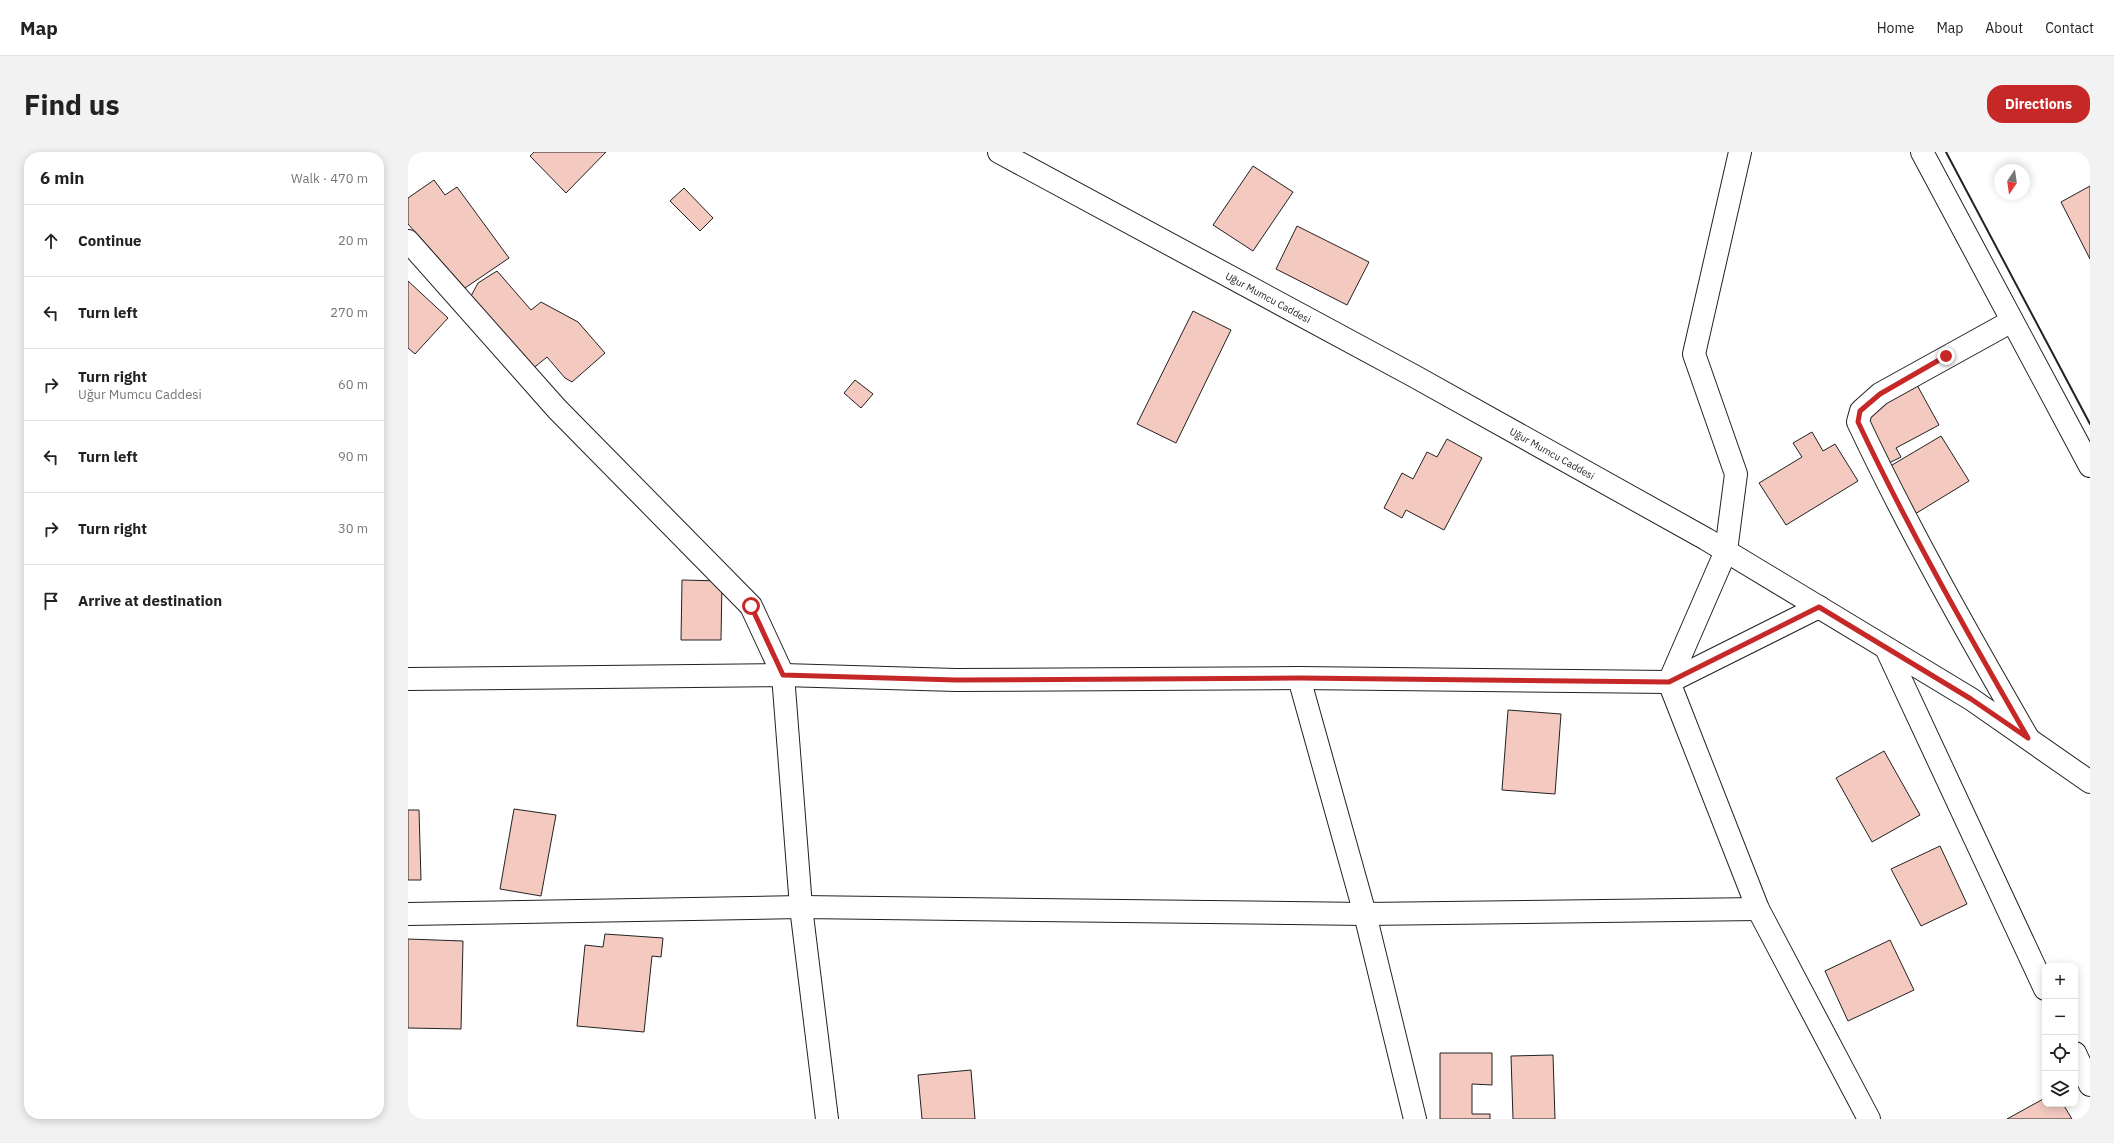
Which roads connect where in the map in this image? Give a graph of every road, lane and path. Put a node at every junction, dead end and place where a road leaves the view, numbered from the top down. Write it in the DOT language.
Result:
graph roads {
  1 [pos="999,152"];
  2 [pos="1740,152"];
  3 [pos="1922,152"];
  4 [pos="408,241"];
  5 [pos="2012,321"];
  6 [pos="2090,466"];
  7 [pos="1726,551"];
  8 [pos="1819,607"];
  9 [pos="1886,648"];
  10 [pos="783,675"];
  11 [pos="1299,678"];
  12 [pos="408,679"];
  13 [pos="1669,682"];
  14 [pos="2028,738"];
  15 [pos="2090,782"];
  16 [pos="801,907"];
  17 [pos="1758,910"];
  18 [pos="408,914"];
  19 [pos="1365,914"];
  20 [pos="2042,982"];
  21 [pos="2078,1059"];
  22 [pos="2090,1085"];
  23 [pos="827,1119"];
  24 [pos="1415,1119"];
  25 [pos="1869,1119"];
  1 -- 7 [label="street, Uğur Mumcu Caddesi"];
  2 -- 7 [label="street"];
  3 -- 5 [label="street"];
  4 -- 10 [label="street"];
  5 -- 6 [label="street"];
  5 -- 14 [label="street"];
  7 -- 8 [label="street, Uğur Mumcu Caddesi"];
  7 -- 13 [label="street"];
  8 -- 9 [label="street, Uğur Mumcu Caddesi"];
  8 -- 13 [label="street"];
  9 -- 14 [label="street, Uğur Mumcu Caddesi"];
  9 -- 20 [label="street"];
  10 -- 11 [label="street"];
  10 -- 12 [label="street"];
  10 -- 16 [label="street"];
  11 -- 13 [label="street"];
  11 -- 19 [label="street"];
  13 -- 17 [label="street"];
  14 -- 15 [label="street, Uğur Mumcu Caddesi"];
  16 -- 18 [label="street"];
  16 -- 19 [label="street"];
  16 -- 23 [label="street"];
  17 -- 19 [label="street"];
  17 -- 25 [label="street"];
  19 -- 24 [label="street"];
  21 -- 22 [label="street"];
}
